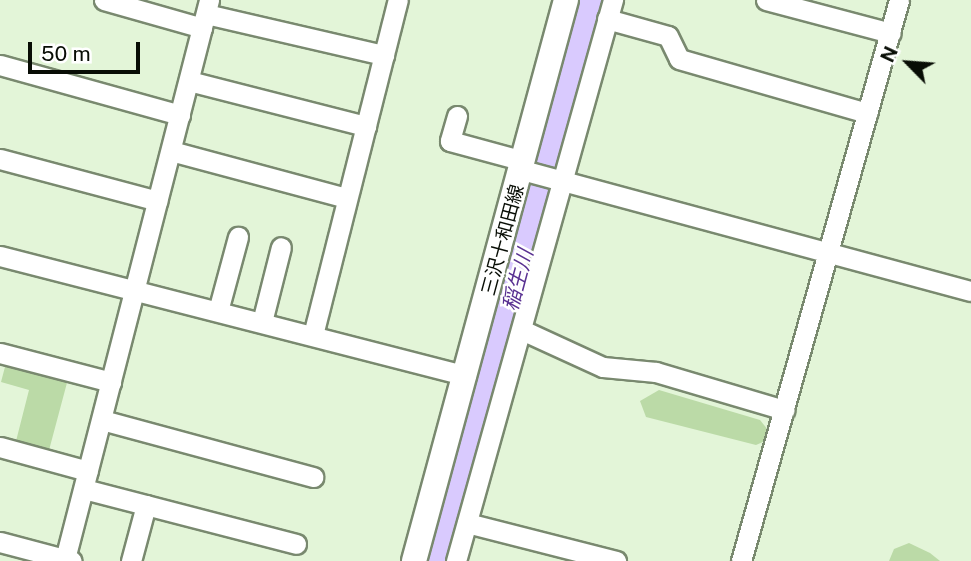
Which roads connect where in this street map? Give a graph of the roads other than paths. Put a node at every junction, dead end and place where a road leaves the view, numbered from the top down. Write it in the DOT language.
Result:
graph roads {
  1 [pos="104,0"];
  2 [pos="398,0"];
  3 [pos="566,0"];
  4 [pos="612,0"];
  5 [pos="766,0"];
  6 [pos="900,0"];
  7 [pos="206,14"];
  8 [pos="607,19"];
  9 [pos="891,33"];
  10 [pos="384,55"];
  11 [pos="0,65"];
  12 [pos="189,81"];
  13 [pos="867,113"];
  14 [pos="180,115"];
  15 [pos="457,116"];
  16 [pos="366,126"];
  17 [pos="171,151"];
  18 [pos="0,159"];
  19 [pos="528,168"];
  20 [pos="562,179"];
  21 [pos="347,198"];
  22 [pos="158,201"];
  23 [pos="239,237"];
  24 [pos="281,247"];
  25 [pos="828,250"];
  26 [pos="0,256"];
  27 [pos="135,291"];
  28 [pos="971,291"];
  29 [pos="218,312"];
  30 [pos="262,322"];
  31 [pos="522,330"];
  32 [pos="313,335"];
  33 [pos="0,353"];
  34 [pos="466,376"];
  35 [pos="111,382"];
  36 [pos="784,410"];
  37 [pos="102,419"];
  38 [pos="0,447"];
  39 [pos="313,477"];
  40 [pos="86,480"];
  41 [pos="146,505"];
  42 [pos="467,523"];
  43 [pos="0,542"];
  44 [pos="296,544"];
  45 [pos="23,555"];
  46 [pos="69,560"];
  47 [pos="131,561"];
  48 [pos="414,561"];
  49 [pos="456,561"];
  50 [pos="616,561"];
  51 [pos="741,561"];
  1 -- 7 [label="street"];
  2 -- 10 [label="street"];
  3 -- 19 [label="main road, 三沢十和田線"];
  4 -- 8 [label="street"];
  5 -- 9 [label="street"];
  6 -- 9 [label="street"];
  7 -- 10 [label="street"];
  7 -- 12 [label="street"];
  8 -- 13 [label="street"];
  8 -- 20 [label="street"];
  9 -- 13 [label="street"];
  10 -- 16 [label="street"];
  11 -- 14 [label="street"];
  12 -- 14 [label="street"];
  12 -- 16 [label="street"];
  13 -- 25 [label="street"];
  14 -- 17 [label="street"];
  15 -- 19 [label="street"];
  16 -- 21 [label="street"];
  17 -- 21 [label="street"];
  17 -- 22 [label="street"];
  18 -- 22 [label="street"];
  19 -- 20 [label="street"];
  19 -- 34 [label="main road, 三沢十和田線"];
  20 -- 25 [label="street"];
  20 -- 31 [label="street"];
  21 -- 32 [label="street"];
  22 -- 27 [label="street"];
  23 -- 29 [label="street"];
  24 -- 30 [label="street"];
  25 -- 28 [label="street"];
  25 -- 36 [label="street"];
  26 -- 27 [label="street"];
  27 -- 29 [label="street"];
  27 -- 35 [label="street"];
  29 -- 30 [label="street"];
  30 -- 32 [label="street"];
  31 -- 36 [label="street"];
  31 -- 42 [label="street"];
  32 -- 34 [label="street"];
  33 -- 35 [label="street"];
  34 -- 48 [label="main road, 三沢十和田線"];
  35 -- 37 [label="street"];
  36 -- 51 [label="street"];
  37 -- 39 [label="street"];
  37 -- 40 [label="street"];
  38 -- 40 [label="street"];
  40 -- 41 [label="street"];
  40 -- 46 [label="street"];
  41 -- 44 [label="street"];
  41 -- 47 [label="street"];
  42 -- 49 [label="street"];
  42 -- 50 [label="street"];
  43 -- 45 [label="street"];
  45 -- 46 [label="street"];
}
